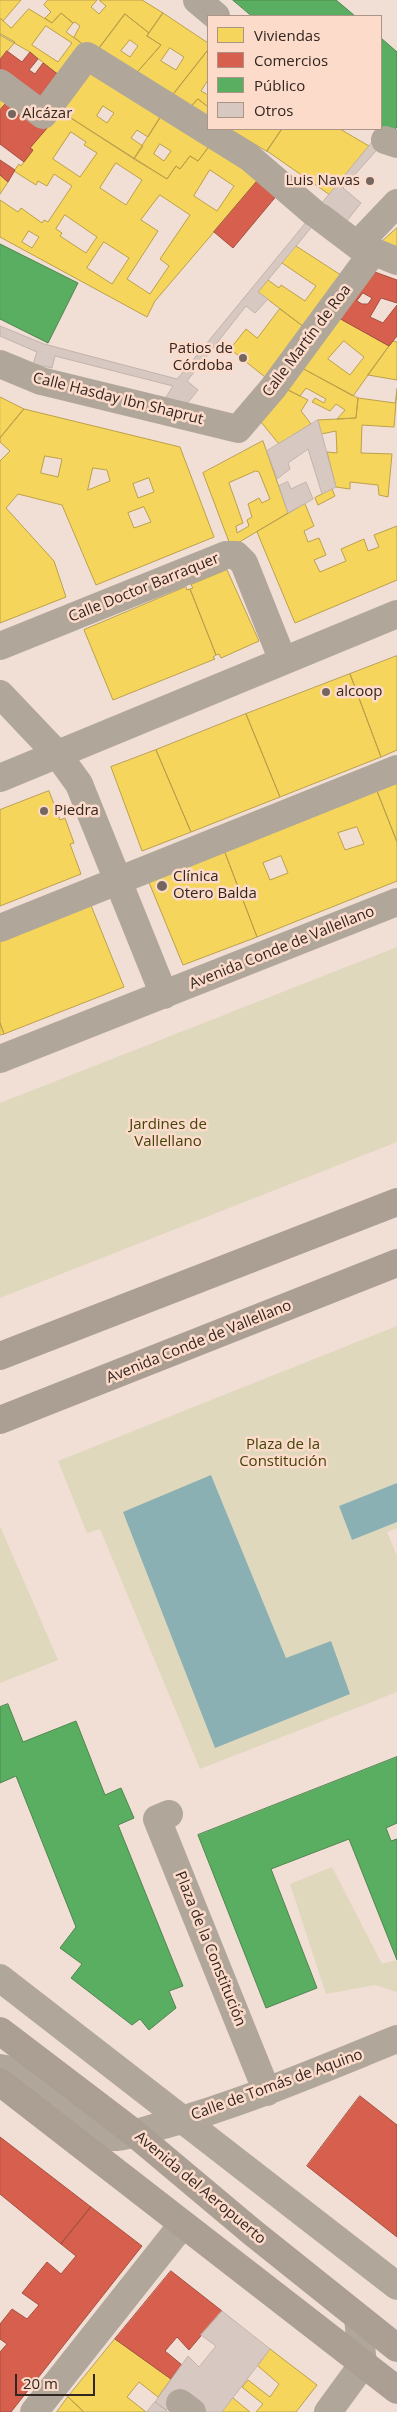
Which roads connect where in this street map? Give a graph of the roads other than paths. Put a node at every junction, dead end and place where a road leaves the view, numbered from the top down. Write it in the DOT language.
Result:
graph roads {
  1 [pos="197,0"];
  2 [pos="215,15"];
  3 [pos="0,83"];
  4 [pos="397,203"];
  5 [pos="376,252"];
  6 [pos="0,364"];
  7 [pos="0,383"];
  8 [pos="114,415"];
  9 [pos="238,429"];
  10 [pos="397,614"];
  11 [pos="0,646"];
  12 [pos="283,661"];
  13 [pos="0,694"];
  14 [pos="58,755"];
  15 [pos="397,769"];
  16 [pos="0,778"];
  17 [pos="117,881"];
  18 [pos="397,902"];
  19 [pos="0,928"];
  20 [pos="164,995"];
  21 [pos="0,1059"];
  22 [pos="397,1202"];
  23 [pos="397,1263"];
  24 [pos="0,1356"];
  25 [pos="0,1420"];
  26 [pos="169,1814"];
  27 [pos="0,1978"];
  28 [pos="0,2031"];
  29 [pos="397,2039"];
  30 [pos="0,2068"];
  31 [pos="0,2082"];
  32 [pos="267,2092"];
  33 [pos="183,2120"];
  34 [pos="134,2133"];
  35 [pos="182,2225"];
  36 [pos="397,2286"];
  37 [pos="358,2318"];
  38 [pos="397,2348"];
  39 [pos="363,2364"];
  40 [pos="397,2390"];
  41 [pos="34,2412"];
  42 [pos="328,2412"];
  1 -- 2 [label="street"];
  3 -- 5 [label="street"];
  4 -- 5 [label="street, Calle Martín de Roa"];
  5 -- 9 [label="street, Calle Martín de Roa"];
  6 -- 9 [label="street, Calle Hasday Ibn Shaprut"];
  7 -- 8 [label="street, Calle Hasday Ibn Shaprut"];
  10 -- 12 [label="street"];
  11 -- 12 [label="street, Calle Doctor Barraquer"];
  12 -- 14 [label="street"];
  13 -- 14 [label="street"];
  14 -- 16 [label="street"];
  14 -- 17 [label="street"];
  15 -- 17 [label="street"];
  17 -- 19 [label="street"];
  17 -- 20 [label="street"];
  18 -- 20 [label="street, Avenida Conde de Vallellano"];
  20 -- 21 [label="street, Avenida Conde de Vallellano"];
  22 -- 24 [label="main road"];
  23 -- 25 [label="main road, Avenida Conde de Vallellano"];
  26 -- 32 [label="street, Plaza de la Constitución"];
  27 -- 33 [label="street"];
  28 -- 34 [label="main road, Avenida del Aeropuerto"];
  29 -- 32 [label="street, Calle de Tomás de Aquino"];
  30 -- 34 [label="street, Calle de Tomás de Aquino"];
  31 -- 35 [label="main road"];
  32 -- 33 [label="street, Calle de Tomás de Aquino"];
  33 -- 34 [label="street, Calle de Tomás de Aquino"];
  33 -- 36 [label="street"];
  34 -- 37 [label="main road, Avenida del Aeropuerto"];
  35 -- 39 [label="main road"];
  35 -- 41 [label="street"];
  37 -- 38 [label="main road, Avenida del Aeropuerto"];
  37 -- 39 [label="street"];
  39 -- 40 [label="main road"];
  39 -- 42 [label="street"];
}
